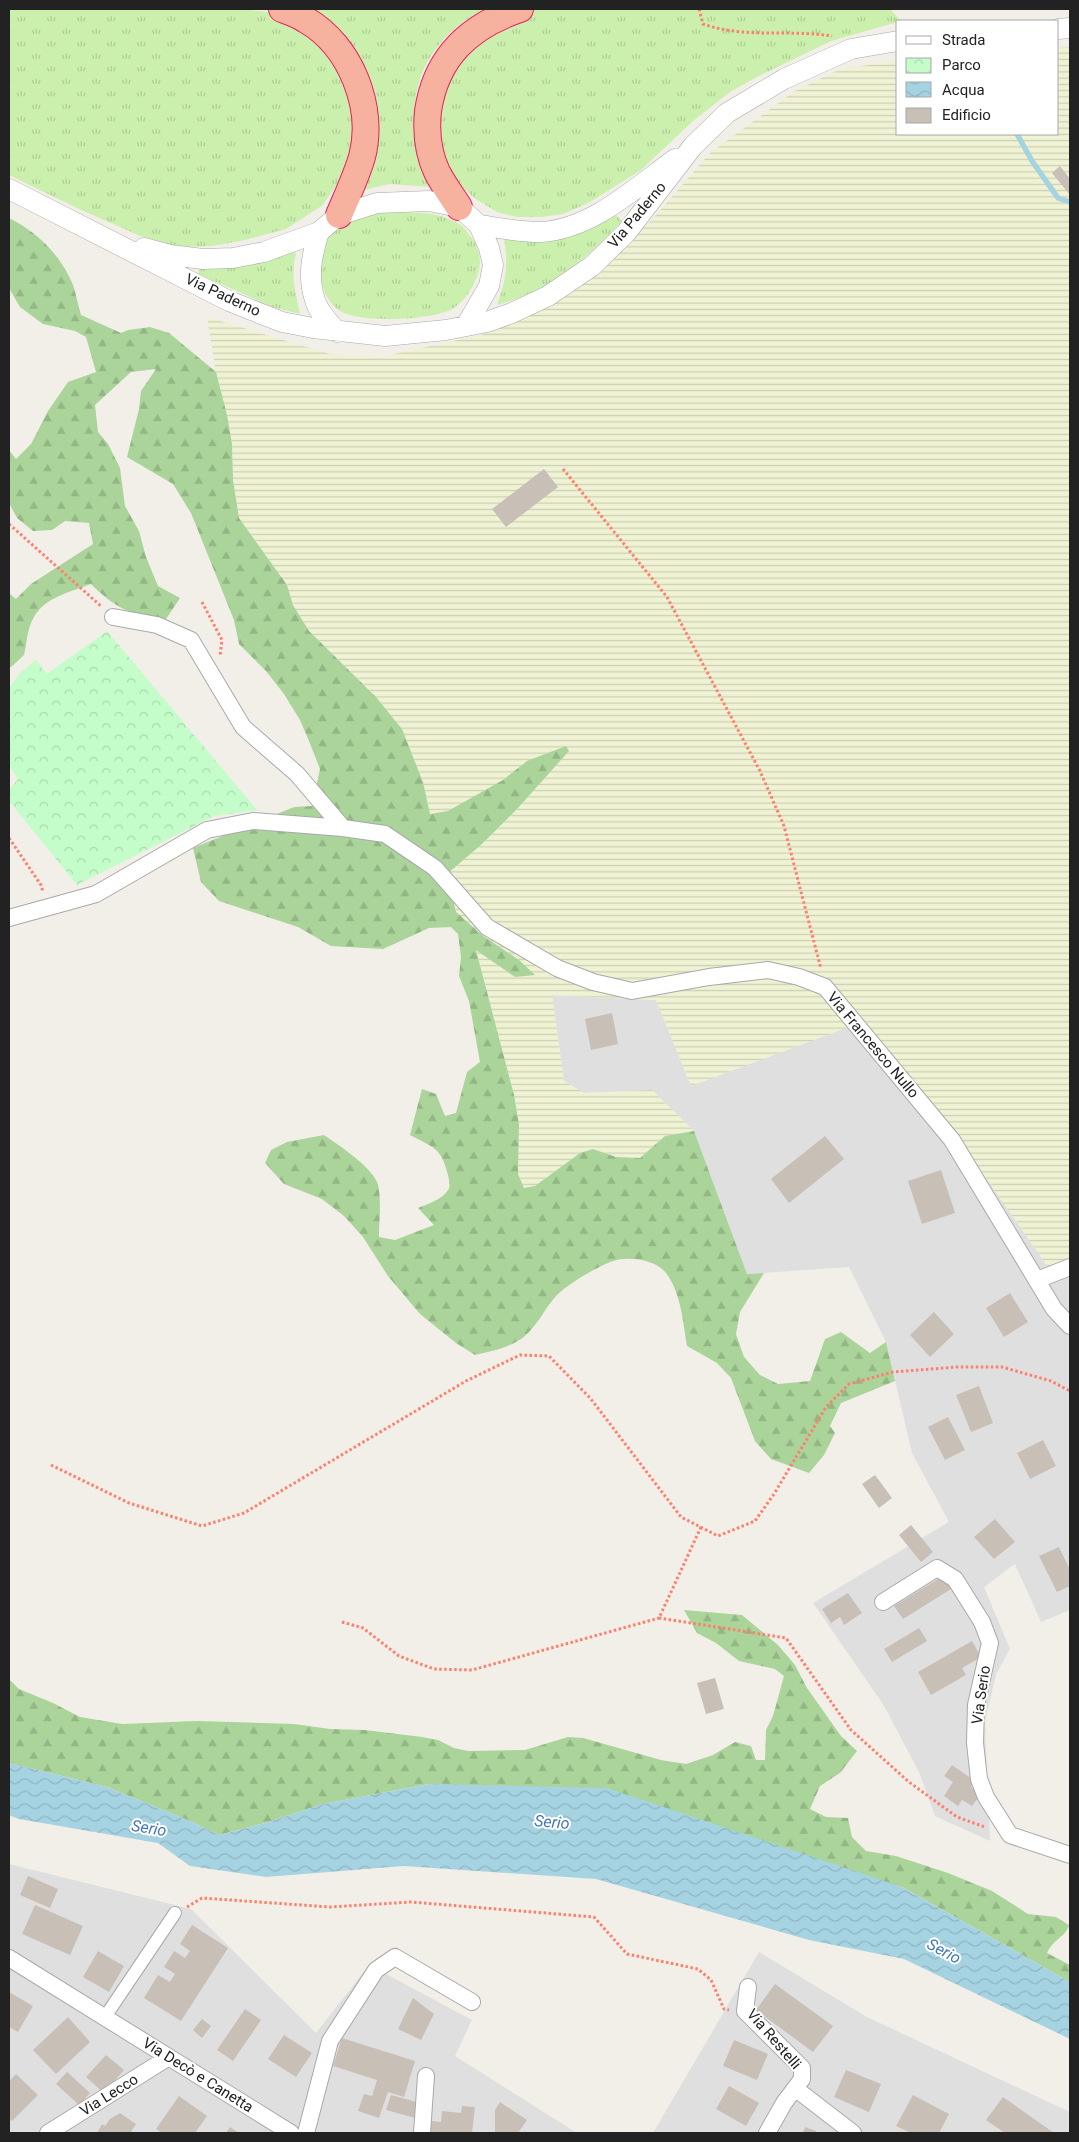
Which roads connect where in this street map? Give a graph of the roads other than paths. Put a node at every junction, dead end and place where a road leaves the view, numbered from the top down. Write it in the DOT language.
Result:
graph roads {
  1 [pos="282,9"];
  2 [pos="520,9"];
  3 [pos="896,41"];
  4 [pos="693,146"];
  5 [pos="9,189"];
  6 [pos="460,208"];
  7 [pos="339,215"];
  8 [pos="479,225"];
  9 [pos="319,232"];
  10 [pos="114,241"];
  11 [pos="466,326"];
  12 [pos="337,332"];
  13 [pos="113,617"];
  14 [pos="343,828"];
  15 [pos="9,918"];
  16 [pos="1070,1268"];
  17 [pos="1037,1280"];
  18 [pos="1070,1326"];
  19 [pos="882,1602"];
  20 [pos="1070,1855"];
  21 [pos="175,1913"];
  22 [pos="9,1958"];
  23 [pos="748,1987"];
  24 [pos="472,2002"];
  25 [pos="107,2014"];
  26 [pos="169,2057"];
  27 [pos="426,2076"];
  28 [pos="796,2089"];
  29 [pos="48,2133"];
  30 [pos="291,2133"];
  31 [pos="306,2133"];
  32 [pos="422,2133"];
  33 [pos="767,2133"];
  34 [pos="853,2133"];
  1 -- 7 [label="highway"];
  2 -- 6 [label="highway"];
  3 -- 4 [label="street, Via Paderno"];
  4 -- 8 [label="street, Via Paderno"];
  4 -- 11 [label="street, Via Paderno"];
  5 -- 10 [label="street, Via Paderno"];
  6 -- 7 [label="street, Via Paderno"];
  6 -- 8 [label="street, Via Paderno"];
  7 -- 9 [label="street, Via Paderno"];
  8 -- 11 [label="street, Via Paderno"];
  9 -- 10 [label="street, Via Paderno"];
  9 -- 12 [label="street"];
  10 -- 12 [label="street, Via Paderno"];
  11 -- 12 [label="street, Via Paderno"];
  13 -- 14 [label="street"];
  14 -- 15 [label="street, Via Francesco Nullo"];
  14 -- 17 [label="street, Via Francesco Nullo"];
  16 -- 17 [label="street"];
  17 -- 18 [label="street, Via Francesco Nullo"];
  19 -- 20 [label="street, Via Serio"];
  21 -- 25 [label="street"];
  22 -- 25 [label="street, Via Decò e Canetta"];
  23 -- 28 [label="street, Via Restelli"];
  24 -- 31 [label="street"];
  25 -- 26 [label="street, Via Decò e Canetta"];
  26 -- 29 [label="street, Via Lecco"];
  26 -- 30 [label="street, Via Decò e Canetta"];
  27 -- 32 [label="street"];
  28 -- 33 [label="street, Via Restelli"];
  28 -- 34 [label="street, Via Restelli"];
}
